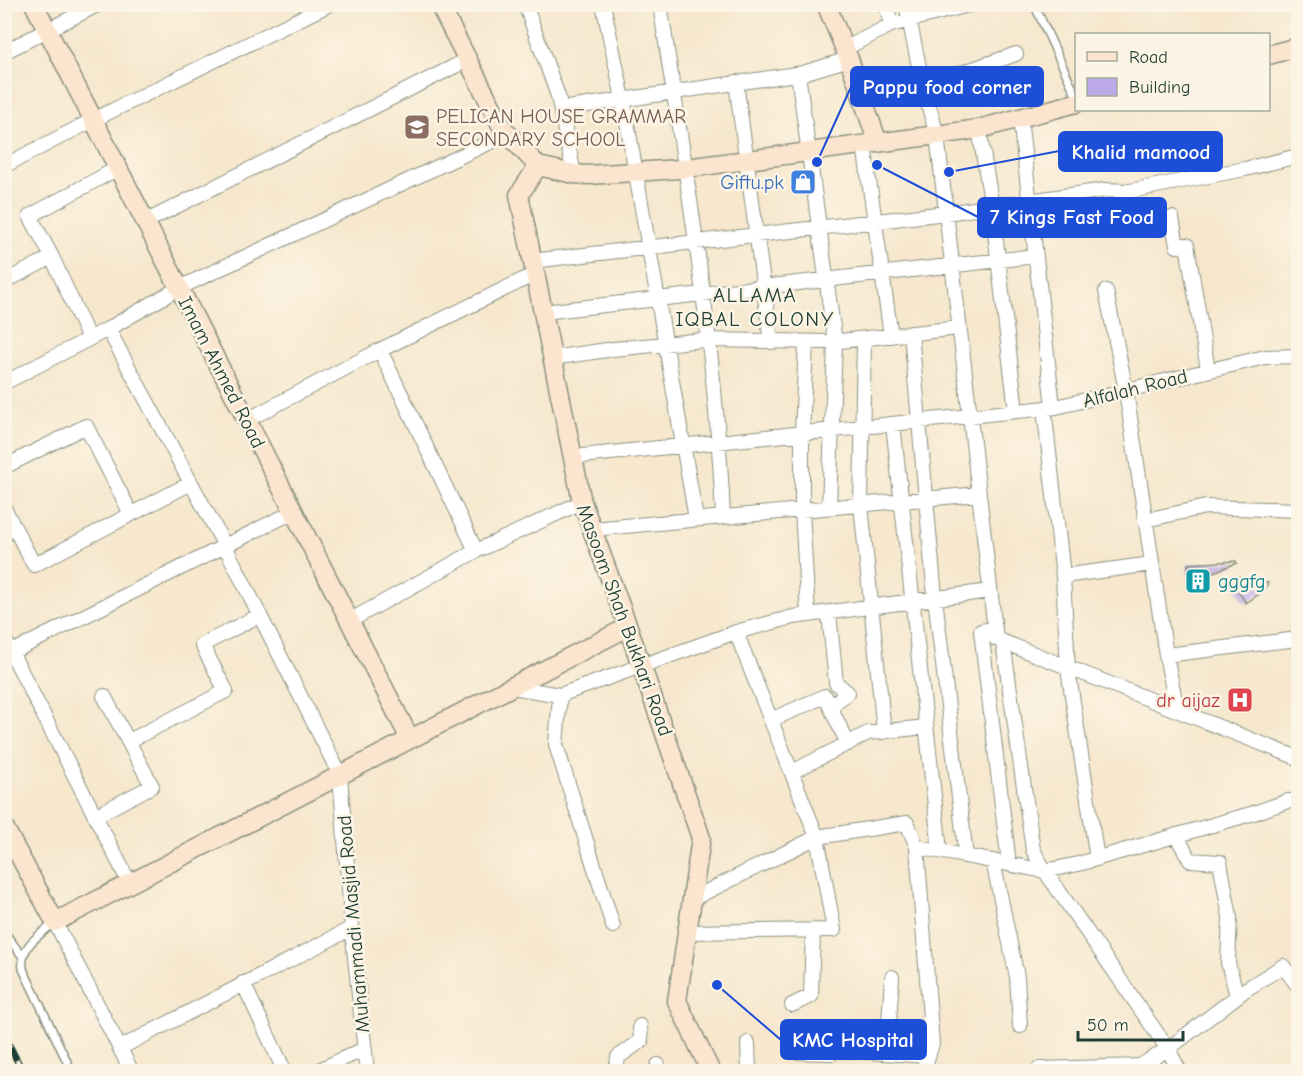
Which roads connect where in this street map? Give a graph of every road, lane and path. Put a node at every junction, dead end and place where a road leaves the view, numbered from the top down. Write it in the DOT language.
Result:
graph roads {
  1 [pos="34,4"];
  2 [pos="99,4"];
  3 [pos="330,4"];
  4 [pos="439,4"];
  5 [pos="525,4"];
  6 [pos="603,4"];
  7 [pos="660,4"];
  8 [pos="826,4"];
  9 [pos="885,4"];
  10 [pos="906,4"];
  11 [pos="972,4"];
  12 [pos="1034,4"];
  13 [pos="908,21"];
  14 [pos="891,25"];
  15 [pos="47,30"];
  16 [pos="1299,48"];
  17 [pos="4,52"];
  18 [pos="847,54"];
  19 [pos="1016,54"];
  20 [pos="1270,55"];
  21 [pos="467,60"];
  22 [pos="798,74"];
  23 [pos="736,82"];
  24 [pos="923,86"];
  25 [pos="673,91"];
  26 [pos="1075,91"];
  27 [pos="624,99"];
  28 [pos="1075,104"];
  29 [pos="561,109"];
  30 [pos="1020,118"];
  31 [pos="93,120"];
  32 [pos="980,129"];
  33 [pos="506,132"];
  34 [pos="937,135"];
  35 [pos="871,144"];
  36 [pos="810,152"];
  37 [pos="1299,156"];
  38 [pos="747,160"];
  39 [pos="4,166"];
  40 [pos="538,166"];
  41 [pos="117,168"];
  42 [pos="685,168"];
  43 [pos="636,172"];
  44 [pos="574,174"];
  45 [pos="1030,201"];
  46 [pos="992,207"];
  47 [pos="946,213"];
  48 [pos="1172,218"];
  49 [pos="875,221"];
  50 [pos="145,222"];
  51 [pos="820,228"];
  52 [pos="757,235"];
  53 [pos="695,242"];
  54 [pos="650,247"];
  55 [pos="1036,256"];
  56 [pos="52,257"];
  57 [pos="998,261"];
  58 [pos="534,267"];
  59 [pos="952,267"];
  60 [pos="882,274"];
  61 [pos="827,281"];
  62 [pos="4,282"];
  63 [pos="179,288"];
  64 [pos="764,288"];
  65 [pos="1106,291"];
  66 [pos="702,294"];
  67 [pos="659,299"];
  68 [pos="543,312"];
  69 [pos="960,328"];
  70 [pos="108,329"];
  71 [pos="911,333"];
  72 [pos="891,336"];
  73 [pos="89,339"];
  74 [pos="864,339"];
  75 [pos="710,340"];
  76 [pos="771,342"];
  77 [pos="806,342"];
  78 [pos="835,342"];
  79 [pos="667,344"];
  80 [pos="380,351"];
  81 [pos="1299,356"];
  82 [pos="552,358"];
  83 [pos="1208,370"];
  84 [pos="4,383"];
  85 [pos="1126,391"];
  86 [pos="1048,408"];
  87 [pos="1016,411"];
  88 [pos="970,416"];
  89 [pos="247,420"];
  90 [pos="919,421"];
  91 [pos="892,424"];
  92 [pos="862,427"];
  93 [pos="831,430"];
  94 [pos="802,433"];
  95 [pos="720,442"];
  96 [pos="684,445"];
  97 [pos="572,457"];
  98 [pos="4,467"];
  99 [pos="191,483"];
  100 [pos="979,494"];
  101 [pos="925,499"];
  102 [pos="900,501"];
  103 [pos="582,502"];
  104 [pos="861,505"];
  105 [pos="829,507"];
  106 [pos="4,508"];
  107 [pos="802,510"];
  108 [pos="1299,510"];
  109 [pos="293,512"];
  110 [pos="131,514"];
  111 [pos="723,517"];
  112 [pos="696,519"];
  113 [pos="1145,520"];
  114 [pos="592,529"];
  115 [pos="225,546"];
  116 [pos="476,550"];
  117 [pos="1152,564"];
  118 [pos="1063,576"];
  119 [pos="990,591"];
  120 [pos="935,598"];
  121 [pos="912,602"];
  122 [pos="870,607"];
  123 [pos="829,613"];
  124 [pos="260,615"];
  125 [pos="808,615"];
  126 [pos="350,621"];
  127 [pos="628,627"];
  128 [pos="994,629"];
  129 [pos="736,632"];
  130 [pos="4,638"];
  131 [pos="1299,639"];
  132 [pos="1003,642"];
  133 [pos="8,654"];
  134 [pos="1166,656"];
  135 [pos="641,666"];
  136 [pos="1068,669"];
  137 [pos="512,687"];
  138 [pos="560,695"];
  139 [pos="104,696"];
  140 [pos="830,706"];
  141 [pos="1177,710"];
  142 [pos="771,720"];
  143 [pos="926,727"];
  144 [pos="884,732"];
  145 [pos="410,740"];
  146 [pos="129,741"];
  147 [pos="848,744"];
  148 [pos="1299,758"];
  149 [pos="792,772"];
  150 [pos="340,775"];
  151 [pos="1299,802"];
  152 [pos="95,816"];
  153 [pos="4,827"];
  154 [pos="1176,835"];
  155 [pos="817,837"];
  156 [pos="917,847"];
  157 [pos="940,851"];
  158 [pos="966,856"];
  159 [pos="1096,859"];
  160 [pos="993,861"];
  161 [pos="1009,864"];
  162 [pos="1045,871"];
  163 [pos="130,884"];
  164 [pos="692,899"];
  165 [pos="55,922"];
  166 [pos="613,926"];
  167 [pos="352,928"];
  168 [pos="813,930"];
  169 [pos="4,932"];
  170 [pos="687,932"];
  171 [pos="23,957"];
  172 [pos="892,977"];
  173 [pos="243,983"];
  174 [pos="1299,986"];
  175 [pos="1237,996"];
  176 [pos="792,1005"];
  177 [pos="640,1026"];
  178 [pos="1020,1026"];
  179 [pos="748,1043"];
  180 [pos="120,1048"];
  181 [pos="364,1049"];
  182 [pos="1168,1049"];
  183 [pos="794,1052"];
  184 [pos="887,1053"];
  185 [pos="928,1056"];
  186 [pos="1039,1069"];
  187 [pos="72,1071"];
  188 [pos="132,1071"];
  189 [pos="285,1071"];
  190 [pos="315,1071"];
  191 [pos="367,1071"];
  192 [pos="616,1071"];
  193 [pos="711,1071"];
  194 [pos="749,1071"];
  195 [pos="923,1071"];
  196 [pos="1180,1071"];
  1 -- 15 [label="street, Imam Ahmed Road"];
  2 -- 15 [label="street"];
  3 -- 31 [label="street"];
  4 -- 21 [label="street"];
  5 -- 29 [label="street"];
  6 -- 27 [label="street"];
  7 -- 25 [label="street"];
  8 -- 18 [label="street"];
  9 -- 14 [label="street"];
  10 -- 13 [label="street"];
  11 -- 13 [label="street"];
  12 -- 26 [label="lane"];
  13 -- 14 [label="street"];
  13 -- 24 [label="street"];
  14 -- 18 [label="street"];
  15 -- 17 [label="street"];
  15 -- 31 [label="street, Imam Ahmed Road"];
  16 -- 20 [label="street"];
  18 -- 22 [label="street"];
  18 -- 35 [label="street"];
  19 -- 24 [label="street"];
  21 -- 33 [label="street"];
  21 -- 50 [label="street"];
  22 -- 23 [label="street"];
  22 -- 36 [label="street"];
  23 -- 25 [label="street"];
  23 -- 38 [label="street"];
  24 -- 34 [label="street"];
  25 -- 27 [label="street"];
  25 -- 42 [label="street"];
  27 -- 29 [label="street"];
  27 -- 43 [label="street"];
  28 -- 30 [label="street"];
  29 -- 44 [label="street"];
  30 -- 32 [label="street"];
  30 -- 45 [label="street"];
  31 -- 39 [label="street"];
  31 -- 41 [label="street, Imam Ahmed Road"];
  32 -- 34 [label="street"];
  32 -- 46 [label="street"];
  33 -- 40 [label="street"];
  33 -- 63 [label="street"];
  34 -- 35 [label="street"];
  34 -- 47 [label="street"];
  35 -- 36 [label="street"];
  35 -- 49 [label="street"];
  36 -- 38 [label="street"];
  36 -- 51 [label="street"];
  37 -- 45 [label="street"];
  38 -- 42 [label="street"];
  38 -- 52 [label="street"];
  40 -- 44 [label="street"];
  40 -- 58 [label="street, Masoom Shah Bukhari Road"];
  41 -- 50 [label="street, Imam Ahmed Road"];
  41 -- 56 [label="street"];
  42 -- 43 [label="street"];
  42 -- 53 [label="street"];
  43 -- 44 [label="street"];
  43 -- 54 [label="street"];
  45 -- 46 [label="street"];
  45 -- 55 [label="street"];
  46 -- 47 [label="street"];
  46 -- 57 [label="street"];
  47 -- 49 [label="street"];
  47 -- 59 [label="street"];
  48 -- 83 [label="street"];
  49 -- 51 [label="street"];
  49 -- 60 [label="street"];
  50 -- 63 [label="street, Imam Ahmed Road"];
  51 -- 52 [label="street"];
  51 -- 61 [label="street"];
  52 -- 53 [label="street"];
  52 -- 64 [label="street"];
  53 -- 54 [label="street"];
  53 -- 66 [label="street"];
  54 -- 58 [label="street"];
  54 -- 67 [label="street"];
  55 -- 57 [label="street"];
  55 -- 86 [label="street"];
  56 -- 62 [label="street"];
  56 -- 73 [label="street"];
  57 -- 59 [label="street"];
  57 -- 87 [label="street"];
  58 -- 68 [label="street, Masoom Shah Bukhari Road"];
  58 -- 80 [label="street"];
  59 -- 60 [label="street"];
  59 -- 69 [label="street"];
  60 -- 61 [label="street"];
  60 -- 72 [label="street"];
  61 -- 64 [label="street"];
  61 -- 78 [label="street"];
  63 -- 70 [label="street"];
  63 -- 89 [label="street, Imam Ahmed Road"];
  64 -- 66 [label="street"];
  64 -- 76 [label="street"];
  65 -- 85 [label="street"];
  66 -- 67 [label="street"];
  66 -- 75 [label="street"];
  67 -- 68 [label="street"];
  67 -- 79 [label="street"];
  68 -- 82 [label="street, Masoom Shah Bukhari Road"];
  69 -- 71 [label="street"];
  69 -- 88 [label="street"];
  70 -- 73 [label="street"];
  70 -- 99 [label="street"];
  71 -- 72 [label="street"];
  71 -- 90 [label="street"];
  72 -- 74 [label="street"];
  73 -- 84 [label="street"];
  74 -- 78 [label="street"];
  74 -- 92 [label="street"];
  75 -- 76 [label="street"];
  75 -- 79 [label="street"];
  75 -- 95 [label="street"];
  76 -- 77 [label="street"];
  77 -- 78 [label="street"];
  77 -- 94 [label="street"];
  78 -- 93 [label="street"];
  79 -- 82 [label="street"];
  79 -- 96 [label="street"];
  80 -- 89 [label="street"];
  80 -- 116 [label="street"];
  81 -- 83 [label="street, Alfalah Road"];
  82 -- 97 [label="street, Masoom Shah Bukhari Road"];
  83 -- 85 [label="street, Alfalah Road"];
  85 -- 86 [label="street, Alfalah Road"];
  85 -- 113 [label="street"];
  86 -- 87 [label="street, Alfalah Road"];
  86 -- 118 [label="street"];
  87 -- 88 [label="street, Alfalah Road"];
  88 -- 90 [label="street, Alfalah Road"];
  88 -- 100 [label="street"];
  89 -- 109 [label="street, Imam Ahmed Road"];
  90 -- 91 [label="street, Alfalah Road"];
  90 -- 101 [label="street"];
  91 -- 92 [label="street, Alfalah Road"];
  91 -- 102 [label="street"];
  92 -- 93 [label="street, Alfalah Road"];
  92 -- 104 [label="street"];
  93 -- 94 [label="street, Alfalah Road"];
  93 -- 105 [label="street"];
  94 -- 95 [label="street, Alfalah Road"];
  94 -- 107 [label="street"];
  95 -- 96 [label="street, Alfalah Road"];
  95 -- 111 [label="street"];
  96 -- 97 [label="street, Alfalah Road"];
  96 -- 112 [label="street"];
  97 -- 103 [label="street, Masoom Shah Bukhari Road"];
  98 -- 110 [label="street"];
  99 -- 110 [label="street"];
  99 -- 115 [label="street"];
  100 -- 101 [label="street"];
  100 -- 119 [label="street"];
  101 -- 102 [label="street"];
  101 -- 120 [label="street"];
  102 -- 104 [label="street"];
  102 -- 121 [label="street"];
  103 -- 114 [label="street, Masoom Shah Bukhari Road"];
  103 -- 116 [label="street"];
  104 -- 105 [label="street"];
  104 -- 122 [label="street"];
  105 -- 107 [label="street"];
  106 -- 110 [label="street"];
  107 -- 111 [label="street"];
  107 -- 125 [label="street"];
  108 -- 113 [label="street"];
  109 -- 115 [label="street"];
  109 -- 126 [label="street, Imam Ahmed Road"];
  111 -- 112 [label="street"];
  112 -- 114 [label="street"];
  113 -- 117 [label="street"];
  114 -- 127 [label="street, Masoom Shah Bukhari Road"];
  115 -- 124 [label="street"];
  115 -- 133 [label="street"];
  116 -- 126 [label="street"];
  117 -- 118 [label="street"];
  117 -- 134 [label="street"];
  118 -- 136 [label="street"];
  119 -- 120 [label="street"];
  119 -- 128 [label="street"];
  120 -- 121 [label="street"];
  120 -- 158 [label="street"];
  121 -- 122 [label="street"];
  121 -- 143 [label="street"];
  122 -- 123 [label="street"];
  122 -- 144 [label="street"];
  123 -- 125 [label="street"];
  123 -- 140 [label="street"];
  124 -- 146 [label="street"];
  124 -- 150 [label="street"];
  125 -- 129 [label="street"];
  126 -- 145 [label="street, Imam Ahmed Road"];
  127 -- 135 [label="street, Masoom Shah Bukhari Road"];
  127 -- 137 [label="street"];
  128 -- 132 [label="street"];
  128 -- 161 [label="street"];
  129 -- 135 [label="street"];
  129 -- 142 [label="street"];
  130 -- 133 [label="street"];
  131 -- 134 [label="street"];
  132 -- 136 [label="street"];
  132 -- 162 [label="street"];
  133 -- 152 [label="street"];
  134 -- 141 [label="street"];
  135 -- 138 [label="street"];
  135 -- 164 [label="street, Masoom Shah Bukhari Road"];
  136 -- 141 [label="street"];
  136 -- 159 [label="street"];
  137 -- 138 [label="street"];
  137 -- 145 [label="street"];
  138 -- 166 [label="street"];
  139 -- 146 [label="street"];
  140 -- 142 [label="street"];
  140 -- 147 [label="street"];
  141 -- 148 [label="street"];
  142 -- 149 [label="street"];
  143 -- 144 [label="street"];
  143 -- 157 [label="street"];
  144 -- 147 [label="street"];
  145 -- 150 [label="street"];
  146 -- 152 [label="street"];
  147 -- 149 [label="street"];
  149 -- 155 [label="street"];
  150 -- 163 [label="street"];
  150 -- 167 [label="street, Muhammadi Masjid Road"];
  151 -- 154 [label="street"];
  152 -- 163 [label="street"];
  153 -- 165 [label="street"];
  154 -- 159 [label="street"];
  154 -- 175 [label="street"];
  155 -- 156 [label="street"];
  155 -- 164 [label="street"];
  155 -- 168 [label="street"];
  156 -- 157 [label="street"];
  156 -- 185 [label="street"];
  157 -- 158 [label="street"];
  158 -- 160 [label="street"];
  159 -- 162 [label="street"];
  160 -- 161 [label="street"];
  160 -- 178 [label="street"];
  161 -- 162 [label="street"];
  162 -- 182 [label="street"];
  163 -- 165 [label="street"];
  164 -- 170 [label="street, Masoom Shah Bukhari Road"];
  165 -- 171 [label="lane"];
  165 -- 180 [label="street"];
  167 -- 173 [label="street"];
  167 -- 181 [label="street, Muhammadi Masjid Road"];
  168 -- 170 [label="street"];
  168 -- 176 [label="street"];
  169 -- 171 [label="lane"];
  170 -- 193 [label="street, Masoom Shah Bukhari Road"];
  171 -- 187 [label="lane"];
  172 -- 184 [label="street"];
  173 -- 180 [label="street"];
  173 -- 189 [label="street"];
  174 -- 175 [label="street"];
  175 -- 182 [label="street"];
  177 -- 192 [label="street"];
  179 -- 194 [label="street"];
  180 -- 188 [label="street"];
  181 -- 190 [label="street"];
  181 -- 191 [label="street, Muhammadi Masjid Road"];
  182 -- 186 [label="street"];
  182 -- 196 [label="street"];
  183 -- 184 [label="street"];
  184 -- 185 [label="street"];
  185 -- 195 [label="street"];
}
